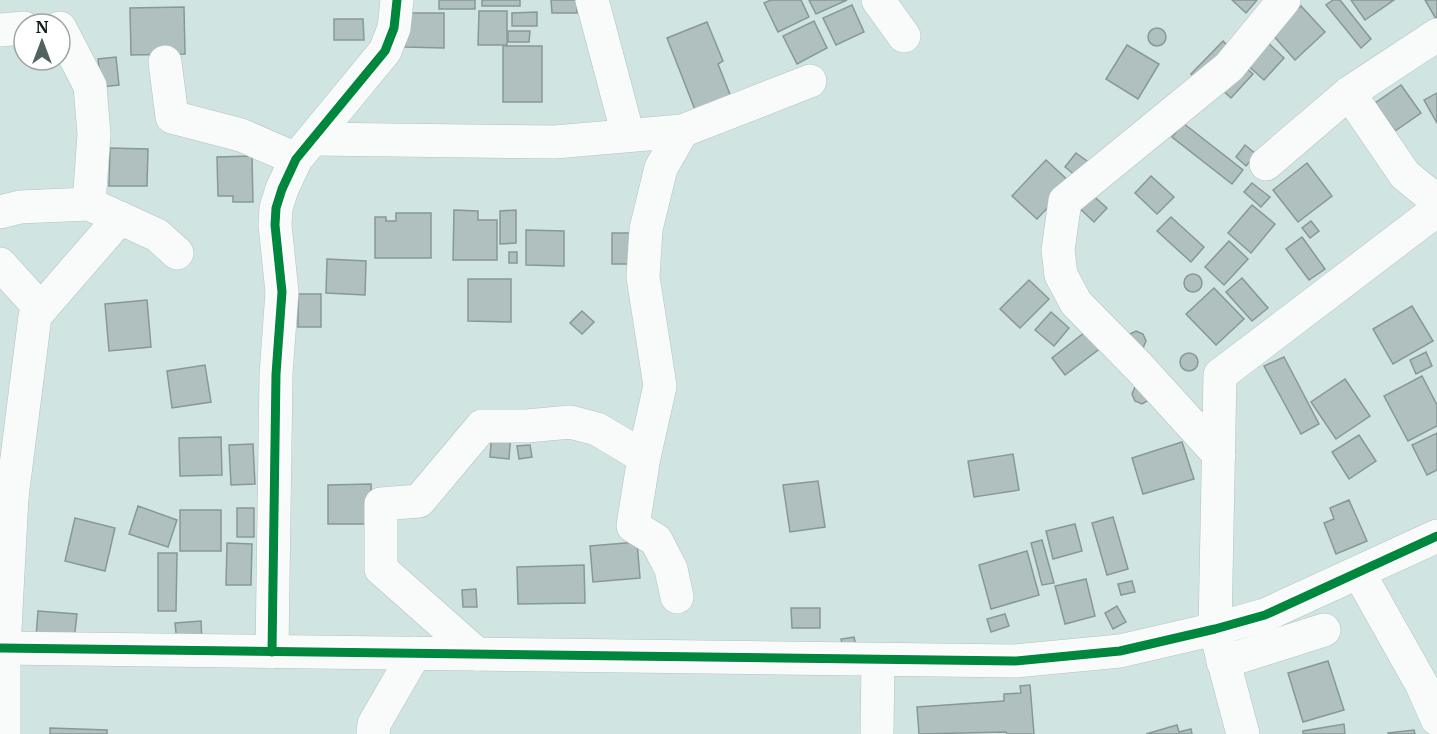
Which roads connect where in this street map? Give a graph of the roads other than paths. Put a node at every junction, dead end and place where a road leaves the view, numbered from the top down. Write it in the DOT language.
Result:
graph roads {
  1 [pos="397,0"];
  2 [pos="592,0"];
  3 [pos="878,0"];
  4 [pos="1284,0"];
  5 [pos="1437,35"];
  6 [pos="904,36"];
  7 [pos="72,51"];
  8 [pos="165,62"];
  9 [pos="810,81"];
  10 [pos="1349,93"];
  11 [pos="682,130"];
  12 [pos="628,135"];
  13 [pos="304,149"];
  14 [pos="1266,164"];
  15 [pos="1437,201"];
  16 [pos="89,204"];
  17 [pos="1437,210"];
  18 [pos="0,212"];
  19 [pos="120,218"];
  20 [pos="177,253"];
  21 [pos="0,264"];
  22 [pos="41,309"];
  23 [pos="1219,455"];
  24 [pos="644,457"];
  25 [pos="6,493"];
  26 [pos="1437,536"];
  27 [pos="1359,573"];
  28 [pos="677,597"];
  29 [pos="1215,629"];
  30 [pos="1324,630"];
  31 [pos="2,648"];
  32 [pos="272,652"];
  33 [pos="416,653"];
  34 [pos="477,654"];
  35 [pos="878,660"];
  36 [pos="1224,662"];
  37 [pos="1437,719"];
  38 [pos="4,734"];
  39 [pos="373,734"];
  40 [pos="877,734"];
  41 [pos="1243,734"];
  1 -- 13 [label="street"];
  2 -- 12 [label="street"];
  3 -- 6 [label="street"];
  4 -- 23 [label="street"];
  5 -- 10 [label="street"];
  7 -- 16 [label="street"];
  8 -- 13 [label="street"];
  9 -- 11 [label="street"];
  10 -- 14 [label="street"];
  10 -- 15 [label="street"];
  11 -- 12 [label="street"];
  11 -- 24 [label="street"];
  12 -- 13 [label="street"];
  13 -- 32 [label="street"];
  16 -- 18 [label="street"];
  16 -- 19 [label="street"];
  17 -- 23 [label="street"];
  19 -- 20 [label="street"];
  19 -- 22 [label="street"];
  21 -- 22 [label="street"];
  22 -- 25 [label="street"];
  23 -- 29 [label="street"];
  24 -- 28 [label="street"];
  24 -- 34 [label="street"];
  25 -- 31 [label="street"];
  26 -- 27 [label="street"];
  27 -- 29 [label="street"];
  27 -- 37 [label="street"];
  29 -- 35 [label="street"];
  29 -- 36 [label="street"];
  30 -- 36 [label="street"];
  31 -- 32 [label="street"];
  31 -- 38 [label="street"];
  32 -- 33 [label="street"];
  33 -- 34 [label="street"];
  33 -- 39 [label="street"];
  34 -- 35 [label="street"];
  35 -- 40 [label="street"];
  36 -- 41 [label="street"];
}
